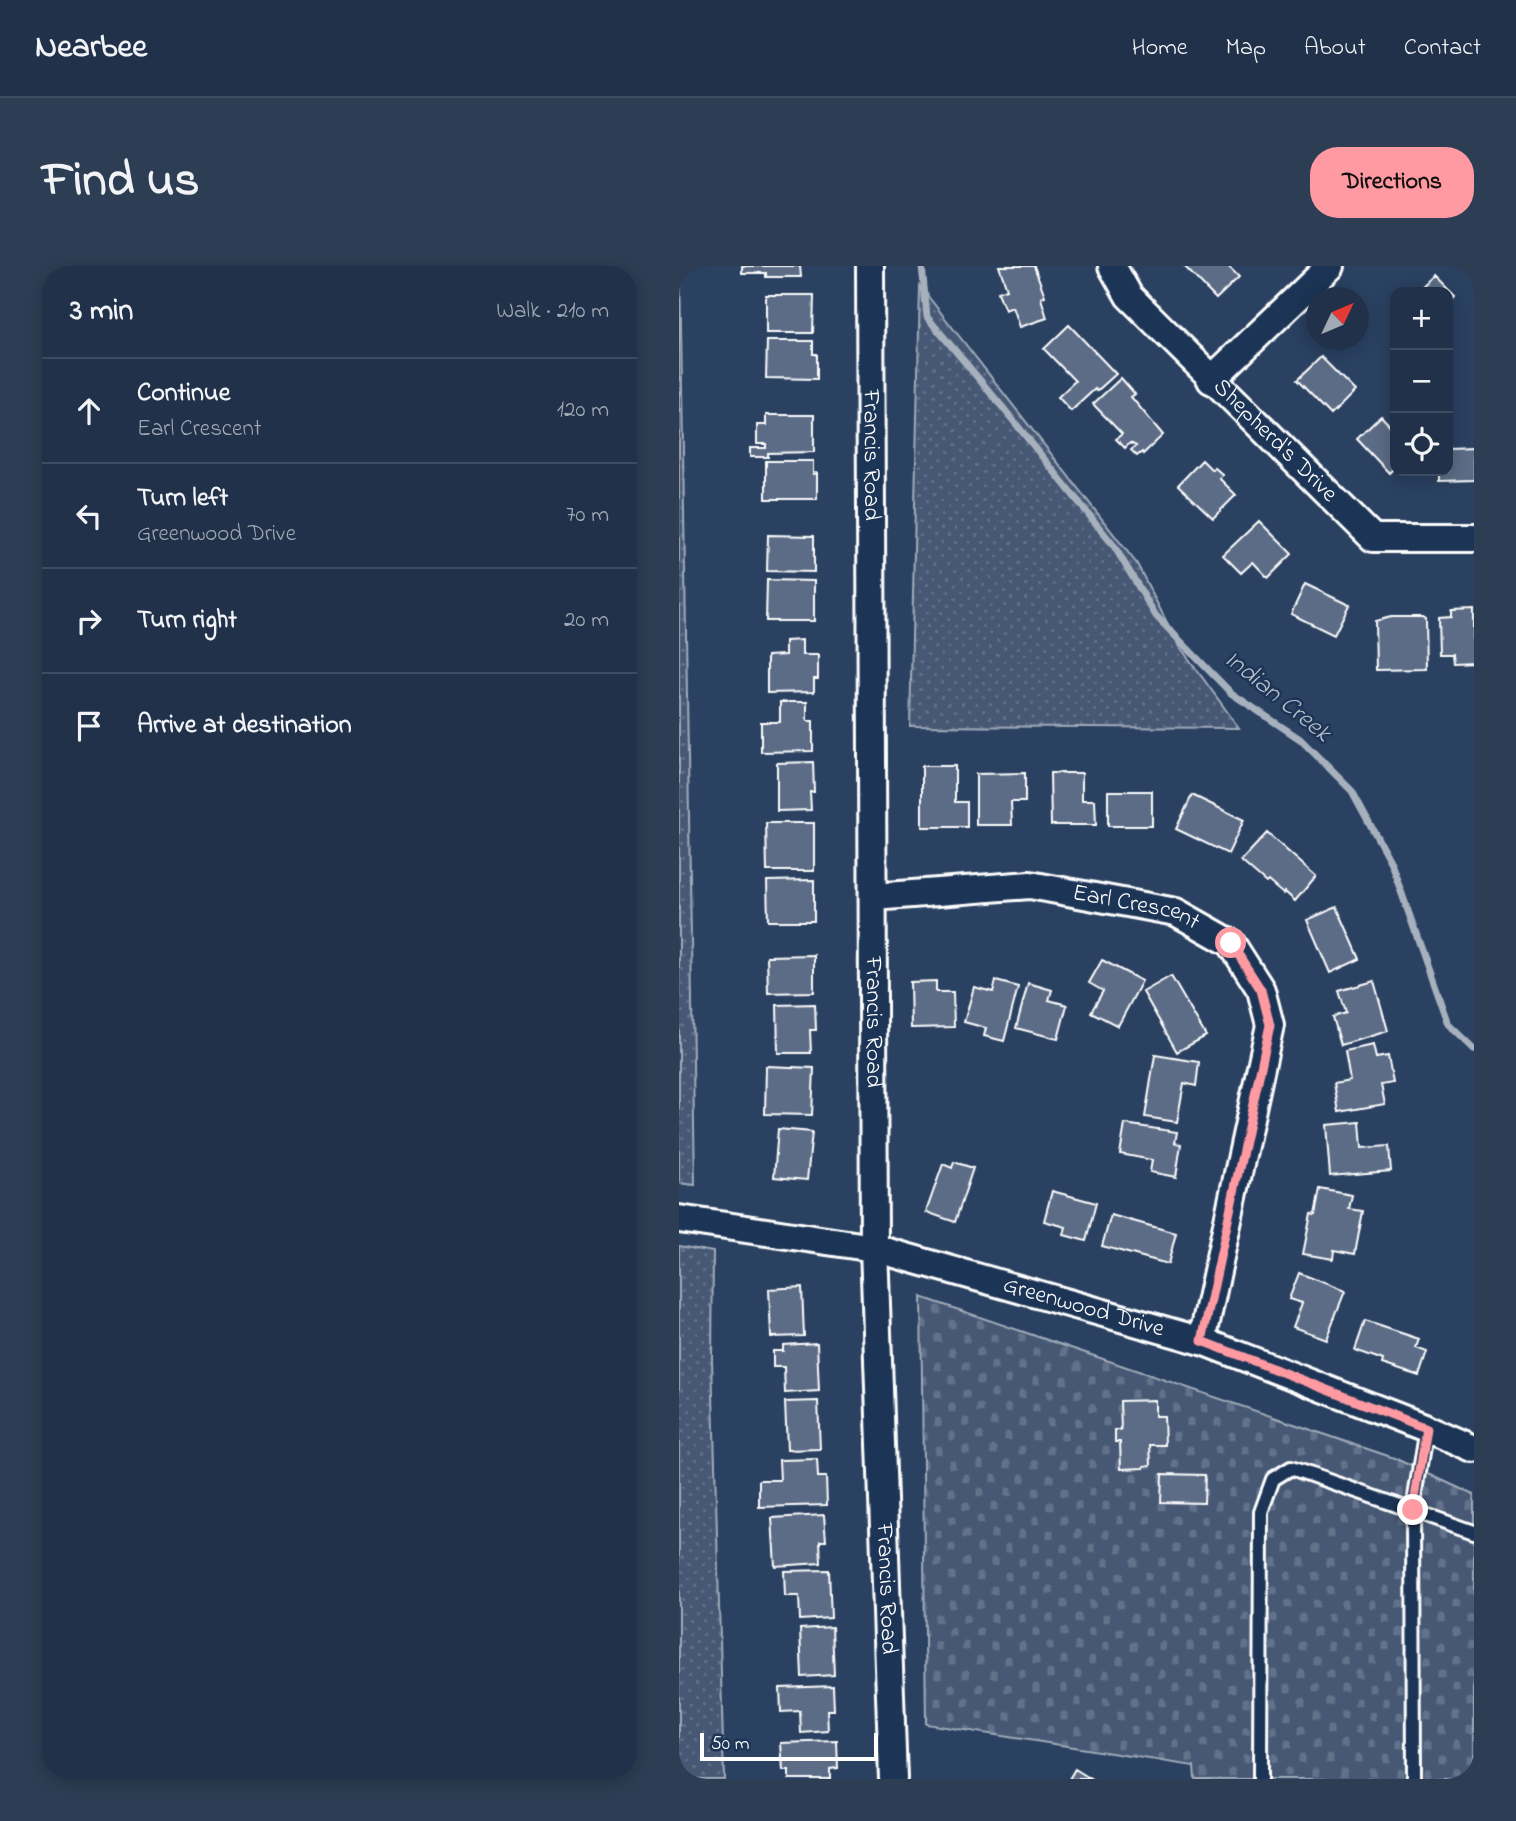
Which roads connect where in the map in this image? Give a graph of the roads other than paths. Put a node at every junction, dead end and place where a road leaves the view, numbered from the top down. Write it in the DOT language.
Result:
graph roads {
  1 [pos="870,266"];
  2 [pos="1112,266"];
  3 [pos="1330,266"];
  4 [pos="1211,380"];
  5 [pos="1474,538"];
  6 [pos="873,897"];
  7 [pos="679,1219"];
  8 [pos="874,1248"];
  9 [pos="1202,1341"];
  10 [pos="1426,1428"];
  11 [pos="1474,1449"];
  12 [pos="1413,1510"];
  13 [pos="1474,1532"];
  14 [pos="893,1779"];
  15 [pos="1260,1779"];
  16 [pos="1414,1779"];
  1 -- 6 [label="street, Francis Road"];
  2 -- 4 [label="street, Shepherd's Drive"];
  3 -- 4 [label="street"];
  4 -- 5 [label="street, Shepherd's Drive"];
  6 -- 8 [label="street, Francis Road"];
  6 -- 9 [label="street, Earl Crescent"];
  7 -- 8 [label="street, Greenwood Drive"];
  8 -- 9 [label="street, Greenwood Drive"];
  8 -- 14 [label="street, Francis Road"];
  9 -- 10 [label="street, Greenwood Drive"];
  10 -- 11 [label="street, Greenwood Drive"];
  10 -- 12 [label="lane"];
  12 -- 13 [label="lane"];
  12 -- 15 [label="lane"];
  12 -- 16 [label="lane"];
}
